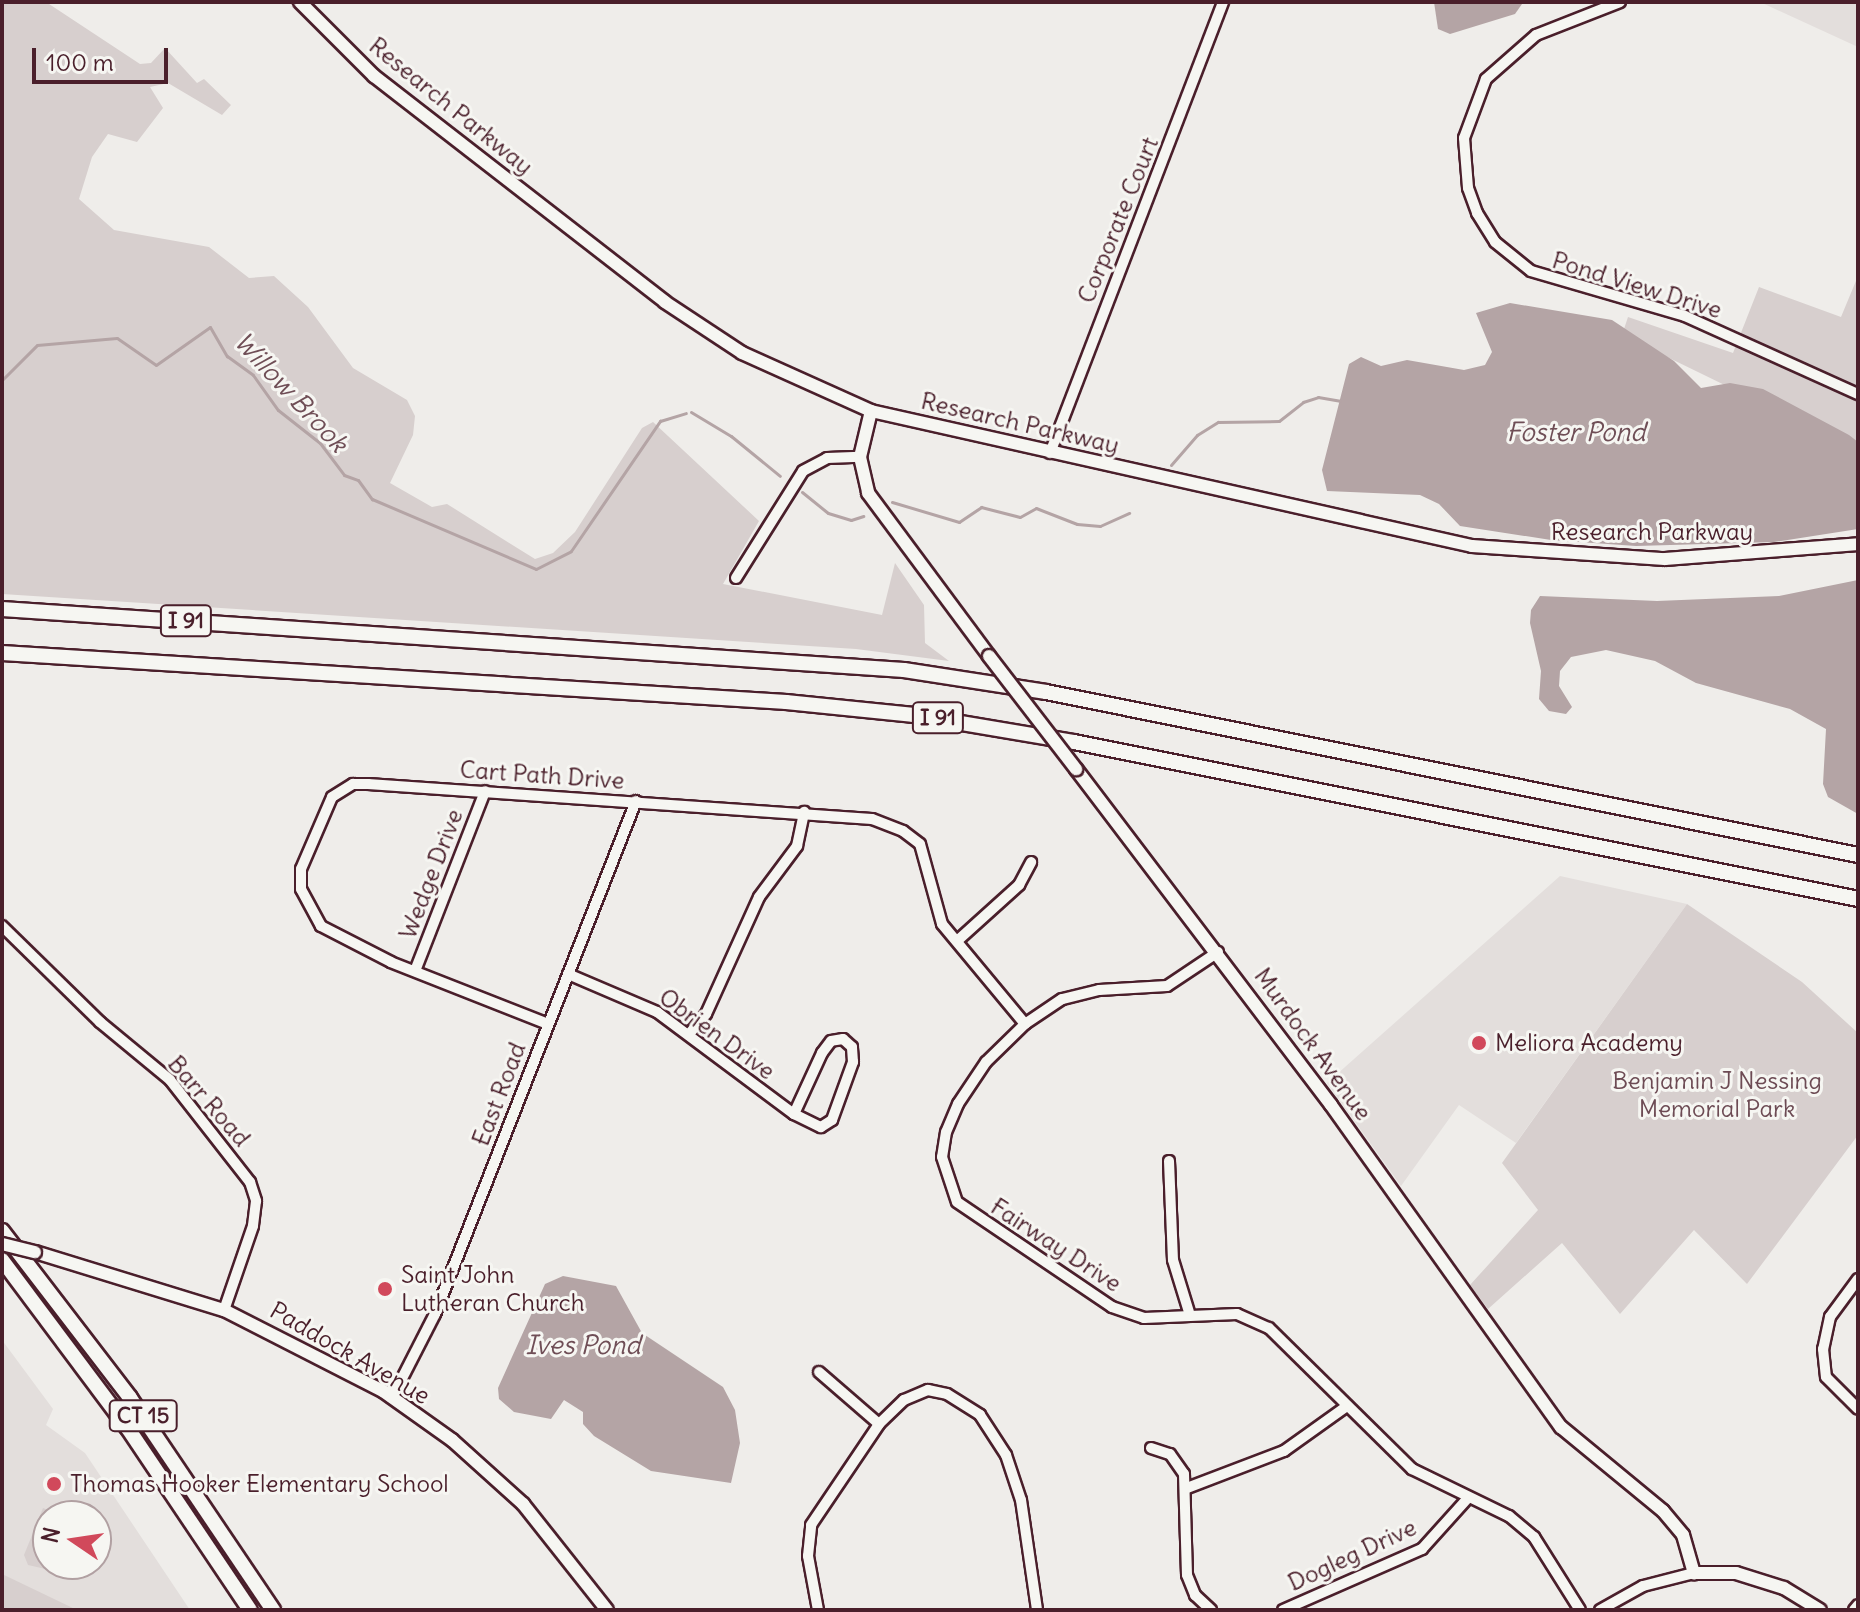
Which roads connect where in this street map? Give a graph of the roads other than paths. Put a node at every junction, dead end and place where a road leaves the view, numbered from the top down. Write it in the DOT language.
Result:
graph roads {
  1 [pos="300,2"];
  2 [pos="1223,2"];
  3 [pos="1620,2"];
  4 [pos="1858,394"];
  5 [pos="871,411"];
  6 [pos="1050,453"];
  7 [pos="860,457"];
  8 [pos="1858,544"];
  9 [pos="736,578"];
  10 [pos="2,609"];
  11 [pos="2,653"];
  12 [pos="485,791"];
  13 [pos="636,801"];
  14 [pos="804,812"];
  15 [pos="1858,855"];
  16 [pos="1031,862"];
  17 [pos="1858,899"];
  18 [pos="2,926"];
  19 [pos="957,941"];
  20 [pos="1218,952"];
  21 [pos="415,971"];
  22 [pos="568,974"];
  23 [pos="548,1024"];
  24 [pos="1025,1024"];
  25 [pos="690,1033"];
  26 [pos="794,1114"];
  27 [pos="1169,1161"];
  28 [pos="2,1231"];
  29 [pos="2,1244"];
  30 [pos="2,1260"];
  31 [pos="1858,1279"];
  32 [pos="224,1310"];
  33 [pos="1189,1312"];
  34 [pos="819,1372"];
  35 [pos="392,1398"];
  36 [pos="1347,1406"];
  37 [pos="1858,1409"];
  38 [pos="879,1424"];
  39 [pos="1151,1448"];
  40 [pos="1187,1488"];
  41 [pos="1468,1498"];
  42 [pos="1694,1573"];
  43 [pos="1858,1605"];
  44 [pos="250,1610"];
  45 [pos="273,1610"];
  46 [pos="607,1610"];
  47 [pos="818,1610"];
  48 [pos="1037,1610"];
  49 [pos="1211,1610"];
  50 [pos="1283,1610"];
  51 [pos="1580,1610"];
  52 [pos="1600,1610"];
  53 [pos="1820,1610"];
  54 [pos="1854,1610"];
  1 -- 5 [label="main road, Research Parkway"];
  2 -- 6 [label="street, Corporate Court"];
  3 -- 4 [label="street, Pond View Drive"];
  5 -- 6 [label="main road, Research Parkway"];
  5 -- 7 [label="main road"];
  6 -- 8 [label="main road, Research Parkway"];
  7 -- 9 [label="street"];
  7 -- 20 [label="main road, Murdock Avenue, bridge"];
  10 -- 15 [label="highway, I 91"];
  11 -- 17 [label="highway, I 91"];
  12 -- 13 [label="street, Cart Path Drive"];
  12 -- 21 [label="street, Wedge Drive"];
  12 -- 21 [label="street, Cart Path Drive"];
  13 -- 14 [label="street, Cart Path Drive"];
  13 -- 22 [label="street, East Road"];
  14 -- 19 [label="street, Cart Path Drive"];
  14 -- 25 [label="street"];
  16 -- 19 [label="street"];
  18 -- 32 [label="street, Barr Road"];
  19 -- 24 [label="street, Cart Path Drive"];
  20 -- 24 [label="street, Fairway Drive"];
  20 -- 42 [label="main road, Murdock Avenue"];
  21 -- 23 [label="street, Cart Path Drive"];
  22 -- 23 [label="street, East Road"];
  22 -- 25 [label="street, Obrien Drive"];
  23 -- 35 [label="street, East Road"];
  24 -- 33 [label="street, Fairway Drive"];
  25 -- 26 [label="street, Obrien Drive"];
  26 -- 26 [label="street, Obrien Drive"];
  27 -- 33 [label="street"];
  28 -- 45 [label="highway, CT 15"];
  29 -- 32 [label="main road, Paddock Avenue, bridge"];
  30 -- 44 [label="highway, CT 15"];
  31 -- 37 [label="street"];
  32 -- 35 [label="main road, Paddock Avenue"];
  33 -- 36 [label="street, Fairway Drive"];
  34 -- 38 [label="street"];
  35 -- 46 [label="main road, Paddock Avenue"];
  36 -- 40 [label="street"];
  36 -- 41 [label="street, Fairway Drive"];
  38 -- 47 [label="street"];
  38 -- 48 [label="street"];
  39 -- 40 [label="street"];
  40 -- 49 [label="street"];
  41 -- 50 [label="street, Dogleg Drive"];
  41 -- 51 [label="street, Fairway Drive"];
  42 -- 52 [label="street"];
  42 -- 53 [label="main road"];
  43 -- 54 [label="street"];
}
